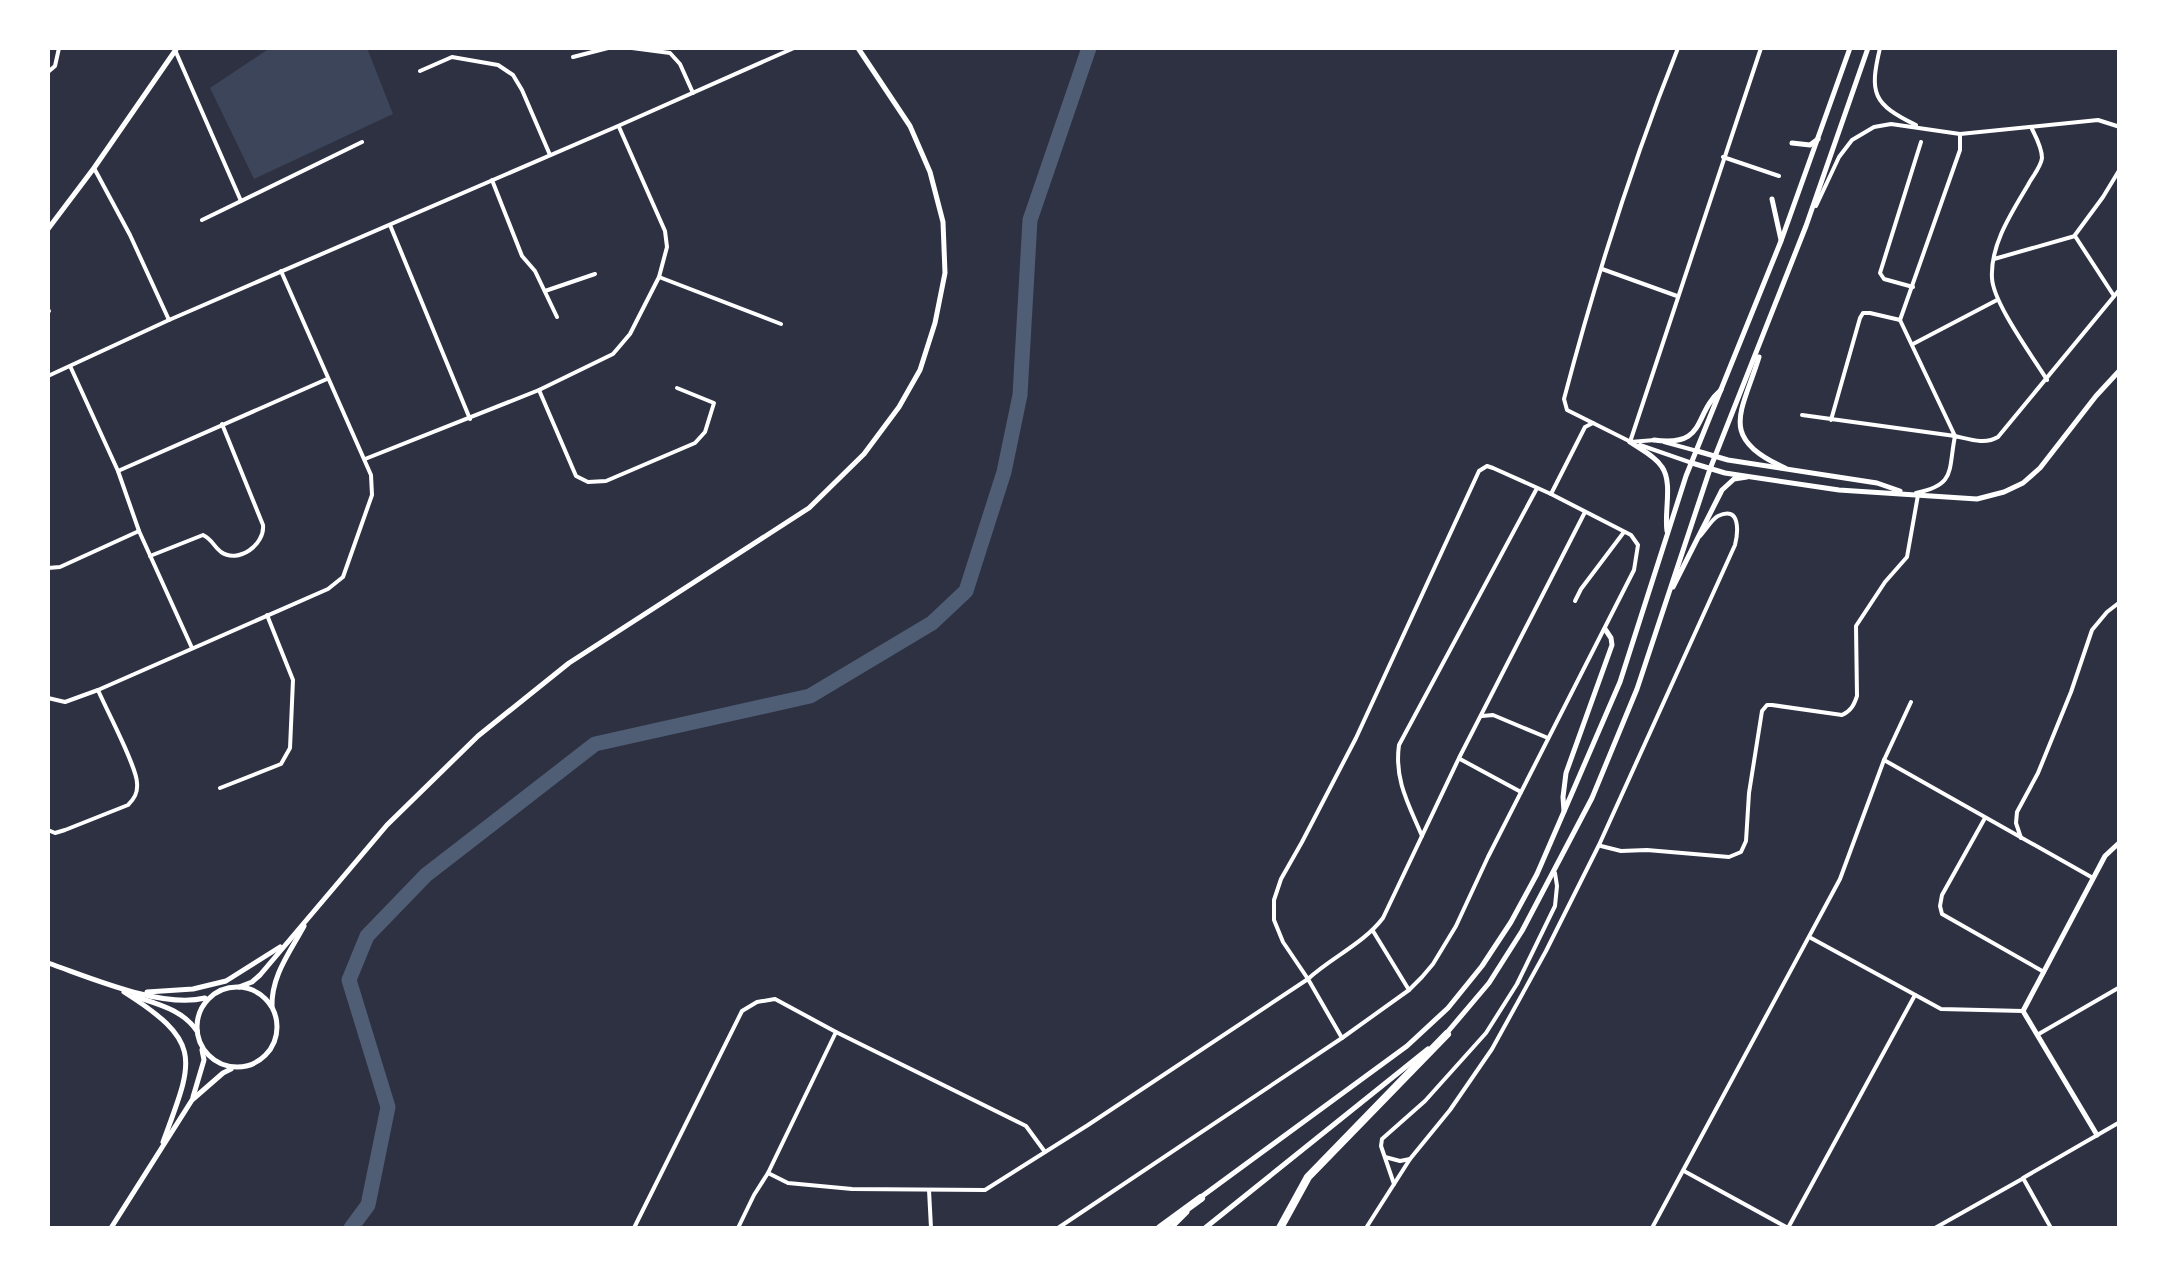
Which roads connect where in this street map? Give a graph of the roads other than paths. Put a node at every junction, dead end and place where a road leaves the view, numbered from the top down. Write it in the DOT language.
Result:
graph roads {
  1 [pos="59,48"];
  2 [pos="608,48"];
  3 [pos="632,48"];
  4 [pos="794,48"];
  5 [pos="858,48"];
  6 [pos="1678,48"];
  7 [pos="1761,48"];
  8 [pos="1850,48"];
  9 [pos="1868,48"];
  10 [pos="1880,48"];
  11 [pos="176,49"];
  12 [pos="574,56"];
  13 [pos="420,71"];
  14 [pos="48,72"];
  15 [pos="693,93"];
  16 [pos="618,126"];
  17 [pos="1920,127"];
  18 [pos="2031,127"];
  19 [pos="2120,127"];
  20 [pos="1960,134"];
  21 [pos="1820,137"];
  22 [pos="362,142"];
  23 [pos="1921,142"];
  24 [pos="1792,143"];
  25 [pos="550,155"];
  26 [pos="1723,157"];
  27 [pos="94,168"];
  28 [pos="2120,169"];
  29 [pos="1779,176"];
  30 [pos="492,180"];
  31 [pos="1772,198"];
  32 [pos="241,201"];
  33 [pos="202,220"];
  34 [pos="389,224"];
  35 [pos="1806,226"];
  36 [pos="48,228"];
  37 [pos="2074,236"];
  38 [pos="1781,241"];
  39 [pos="1992,260"];
  40 [pos="1602,269"];
  41 [pos="281,272"];
  42 [pos="595,274"];
  43 [pos="659,277"];
  44 [pos="1914,287"];
  45 [pos="2120,289"];
  46 [pos="544,291"];
  47 [pos="2114,296"];
  48 [pos="1678,297"];
  49 [pos="1998,299"];
  50 [pos="558,317"];
  51 [pos="169,320"];
  52 [pos="1900,320"];
  53 [pos="781,324"];
  54 [pos="1768,326"];
  55 [pos="1913,344"];
  56 [pos="70,366"];
  57 [pos="2120,373"];
  58 [pos="48,376"];
  59 [pos="327,379"];
  60 [pos="2046,380"];
  61 [pos="677,388"];
  62 [pos="1723,388"];
  63 [pos="539,390"];
  64 [pos="1802,416"];
  65 [pos="470,419"];
  66 [pos="1831,420"];
  67 [pos="1592,423"];
  68 [pos="222,424"];
  69 [pos="1955,436"];
  70 [pos="1654,440"];
  71 [pos="1630,442"];
  72 [pos="1697,451"];
  73 [pos="1715,457"];
  74 [pos="365,460"];
  75 [pos="1692,463"];
  76 [pos="1785,468"];
  77 [pos="1710,469"];
  78 [pos="118,471"];
  79 [pos="1747,477"];
  80 [pos="1537,488"];
  81 [pos="1551,494"];
  82 [pos="1908,494"];
  83 [pos="1918,495"];
  84 [pos="1586,512"];
  85 [pos="139,531"];
  86 [pos="1624,532"];
  87 [pos="1665,537"];
  88 [pos="1697,540"];
  89 [pos="150,556"];
  90 [pos="48,568"];
  91 [pos="1575,601"];
  92 [pos="2120,602"];
  93 [pos="1663,608"];
  94 [pos="267,615"];
  95 [pos="1606,629"];
  96 [pos="192,648"];
  97 [pos="98,690"];
  98 [pos="48,698"];
  99 [pos="1911,702"];
  100 [pos="1476,724"];
  101 [pos="1549,738"];
  102 [pos="1458,758"];
  103 [pos="1884,760"];
  104 [pos="220,788"];
  105 [pos="1522,792"];
  106 [pos="1564,814"];
  107 [pos="1985,818"];
  108 [pos="48,830"];
  109 [pos="1422,836"];
  110 [pos="2021,838"];
  111 [pos="2120,842"];
  112 [pos="1599,845"];
  113 [pos="1555,871"];
  114 [pos="2094,879"];
  115 [pos="310,915"];
  116 [pos="1374,931"];
  117 [pos="1810,937"];
  118 [pos="285,943"];
  119 [pos="48,963"];
  120 [pos="2044,972"];
  121 [pos="94,979"];
  122 [pos="1308,979"];
  123 [pos="239,987"];
  124 [pos="2120,987"];
  125 [pos="1410,990"];
  126 [pos="124,992"];
  127 [pos="139,992"];
  128 [pos="1915,995"];
  129 [pos="208,998"];
  130 [pos="272,1007"];
  131 [pos="2023,1011"];
  132 [pos="198,1032"];
  133 [pos="836,1032"];
  134 [pos="1446,1034"];
  135 [pos="2038,1035"];
  136 [pos="1342,1038"];
  137 [pos="202,1050"];
  138 [pos="234,1068"];
  139 [pos="192,1100"];
  140 [pos="2120,1122"];
  141 [pos="2097,1135"];
  142 [pos="159,1152"];
  143 [pos="1044,1152"];
  144 [pos="1386,1157"];
  145 [pos="1410,1159"];
  146 [pos="1683,1170"];
  147 [pos="768,1173"];
  148 [pos="2022,1178"];
  149 [pos="1394,1184"];
  150 [pos="929,1190"];
  151 [pos="1201,1198"];
  152 [pos="111,1228"];
  153 [pos="634,1228"];
  154 [pos="738,1228"];
  155 [pos="931,1228"];
  156 [pos="1058,1228"];
  157 [pos="1160,1228"];
  158 [pos="1170,1228"];
  159 [pos="1205,1228"];
  160 [pos="1280,1228"];
  161 [pos="1366,1228"];
  162 [pos="1652,1228"];
  163 [pos="1935,1228"];
  164 [pos="2051,1228"];
  1 -- 14 [label="street"];
  2 -- 12 [label="street"];
  3 -- 15 [label="street"];
  4 -- 15 [label="street"];
  5 -- 115 [label="main road"];
  6 -- 40 [label="street"];
  7 -- 26 [label="street"];
  8 -- 21 [label="main road"];
  9 -- 35 [label="main road"];
  10 -- 17 [label="street"];
  11 -- 27 [label="main road"];
  11 -- 32 [label="street"];
  13 -- 25 [label="street"];
  15 -- 16 [label="street"];
  16 -- 25 [label="street"];
  16 -- 43 [label="street"];
  17 -- 20 [label="street"];
  17 -- 35 [label="street"];
  18 -- 19 [label="street"];
  18 -- 20 [label="street"];
  18 -- 39 [label="street"];
  20 -- 44 [label="street"];
  21 -- 24 [label="main road"];
  21 -- 38 [label="main road"];
  22 -- 32 [label="street"];
  23 -- 44 [label="street"];
  25 -- 30 [label="street"];
  26 -- 29 [label="street"];
  26 -- 48 [label="street"];
  27 -- 36 [label="main road"];
  27 -- 51 [label="street"];
  28 -- 37 [label="street"];
  30 -- 34 [label="street"];
  30 -- 46 [label="street"];
  31 -- 38 [label="main road"];
  32 -- 33 [label="street"];
  34 -- 41 [label="street"];
  34 -- 65 [label="street"];
  35 -- 54 [label="main road"];
  37 -- 39 [label="street"];
  37 -- 47 [label="street"];
  38 -- 62 [label="main road"];
  39 -- 49 [label="street"];
  40 -- 48 [label="street"];
  40 -- 67 [label="street"];
  41 -- 51 [label="street"];
  41 -- 59 [label="street"];
  42 -- 46 [label="street"];
  43 -- 53 [label="street"];
  43 -- 63 [label="street"];
  44 -- 52 [label="street"];
  45 -- 47 [label="street"];
  46 -- 50 [label="street"];
  47 -- 60 [label="street"];
  48 -- 71 [label="street"];
  49 -- 55 [label="street"];
  49 -- 60 [label="street"];
  51 -- 56 [label="street"];
  52 -- 55 [label="street"];
  52 -- 66 [label="street"];
  54 -- 73 [label="main road"];
  54 -- 76 [label="main road"];
  55 -- 69 [label="street"];
  56 -- 58 [label="street"];
  56 -- 78 [label="street"];
  57 -- 83 [label="main road"];
  59 -- 68 [label="street"];
  59 -- 74 [label="street"];
  60 -- 69 [label="street"];
  61 -- 63 [label="street"];
  62 -- 70 [label="main road"];
  62 -- 72 [label="main road"];
  63 -- 65 [label="street"];
  64 -- 66 [label="street"];
  65 -- 74 [label="street"];
  66 -- 69 [label="street"];
  67 -- 71 [label="street"];
  67 -- 81 [label="street"];
  68 -- 78 [label="street"];
  68 -- 89 [label="street"];
  69 -- 82 [label="street"];
  70 -- 71 [label="street"];
  70 -- 72 [label="street"];
  71 -- 75 [label="street"];
  71 -- 87 [label="main road"];
  72 -- 73 [label="main road"];
  72 -- 75 [label="main road"];
  73 -- 76 [label="main road"];
  73 -- 77 [label="main road"];
  74 -- 94 [label="street"];
  75 -- 77 [label="main road"];
  75 -- 87 [label="main road"];
  76 -- 82 [label="main road"];
  77 -- 79 [label="main road"];
  77 -- 93 [label="main road"];
  78 -- 85 [label="street"];
  79 -- 82 [label="main road"];
  79 -- 88 [label="main road"];
  80 -- 81 [label="street"];
  80 -- 109 [label="street"];
  80 -- 122 [label="street"];
  81 -- 84 [label="street"];
  82 -- 83 [label="main road"];
  83 -- 112 [label="street"];
  84 -- 86 [label="street"];
  84 -- 100 [label="street"];
  85 -- 89 [label="street"];
  85 -- 90 [label="street"];
  86 -- 91 [label="street"];
  86 -- 95 [label="street"];
  87 -- 106 [label="main road"];
  88 -- 93 [label="main road"];
  88 -- 112 [label="street"];
  89 -- 96 [label="street"];
  92 -- 110 [label="street"];
  93 -- 113 [label="main road"];
  94 -- 96 [label="street"];
  94 -- 104 [label="street"];
  95 -- 101 [label="street"];
  95 -- 106 [label="main road"];
  96 -- 97 [label="street"];
  97 -- 98 [label="street"];
  97 -- 108 [label="street"];
  99 -- 103 [label="street"];
  100 -- 101 [label="street"];
  100 -- 102 [label="street"];
  101 -- 105 [label="street"];
  102 -- 105 [label="street"];
  102 -- 109 [label="street"];
  103 -- 107 [label="street"];
  103 -- 117 [label="street"];
  105 -- 125 [label="street"];
  106 -- 151 [label="main road"];
  107 -- 110 [label="street"];
  107 -- 120 [label="street"];
  109 -- 116 [label="street"];
  110 -- 114 [label="street"];
  111 -- 114 [label="main road"];
  112 -- 145 [label="street"];
  113 -- 134 [label="main road"];
  113 -- 144 [label="street"];
  114 -- 120 [label="main road"];
  115 -- 118 [label="main road"];
  115 -- 130 [label="main road"];
  116 -- 122 [label="street"];
  116 -- 125 [label="street"];
  117 -- 128 [label="street"];
  117 -- 146 [label="street"];
  118 -- 123 [label="main road"];
  118 -- 127 [label="main road"];
  119 -- 121 [label="main road"];
  120 -- 131 [label="main road"];
  121 -- 126 [label="main road"];
  121 -- 127 [label="main road"];
  122 -- 136 [label="street"];
  122 -- 143 [label="street"];
  123 -- 129 [label="main road"];
  123 -- 130 [label="main road"];
  124 -- 135 [label="street"];
  125 -- 136 [label="street"];
  126 -- 132 [label="main road"];
  126 -- 142 [label="main road"];
  127 -- 129 [label="main road"];
  128 -- 131 [label="street"];
  128 -- 146 [label="street"];
  129 -- 132 [label="main road"];
  130 -- 138 [label="main road"];
  131 -- 135 [label="main road"];
  132 -- 137 [label="main road"];
  133 -- 143 [label="street"];
  133 -- 147 [label="street"];
  133 -- 153 [label="street"];
  134 -- 159 [label="main road"];
  134 -- 160 [label="highway"];
  135 -- 141 [label="main road"];
  136 -- 156 [label="street"];
  137 -- 138 [label="main road"];
  137 -- 139 [label="main road"];
  138 -- 139 [label="main road"];
  139 -- 142 [label="main road"];
  140 -- 141 [label="street"];
  141 -- 148 [label="street"];
  142 -- 152 [label="main road"];
  143 -- 150 [label="street"];
  144 -- 145 [label="street"];
  144 -- 149 [label="street"];
  145 -- 149 [label="street"];
  146 -- 162 [label="street"];
  147 -- 150 [label="street"];
  147 -- 154 [label="street"];
  148 -- 163 [label="street"];
  148 -- 164 [label="street"];
  149 -- 161 [label="street"];
  150 -- 155 [label="street"];
  151 -- 157 [label="highway"];
  151 -- 158 [label="main road"];
}
